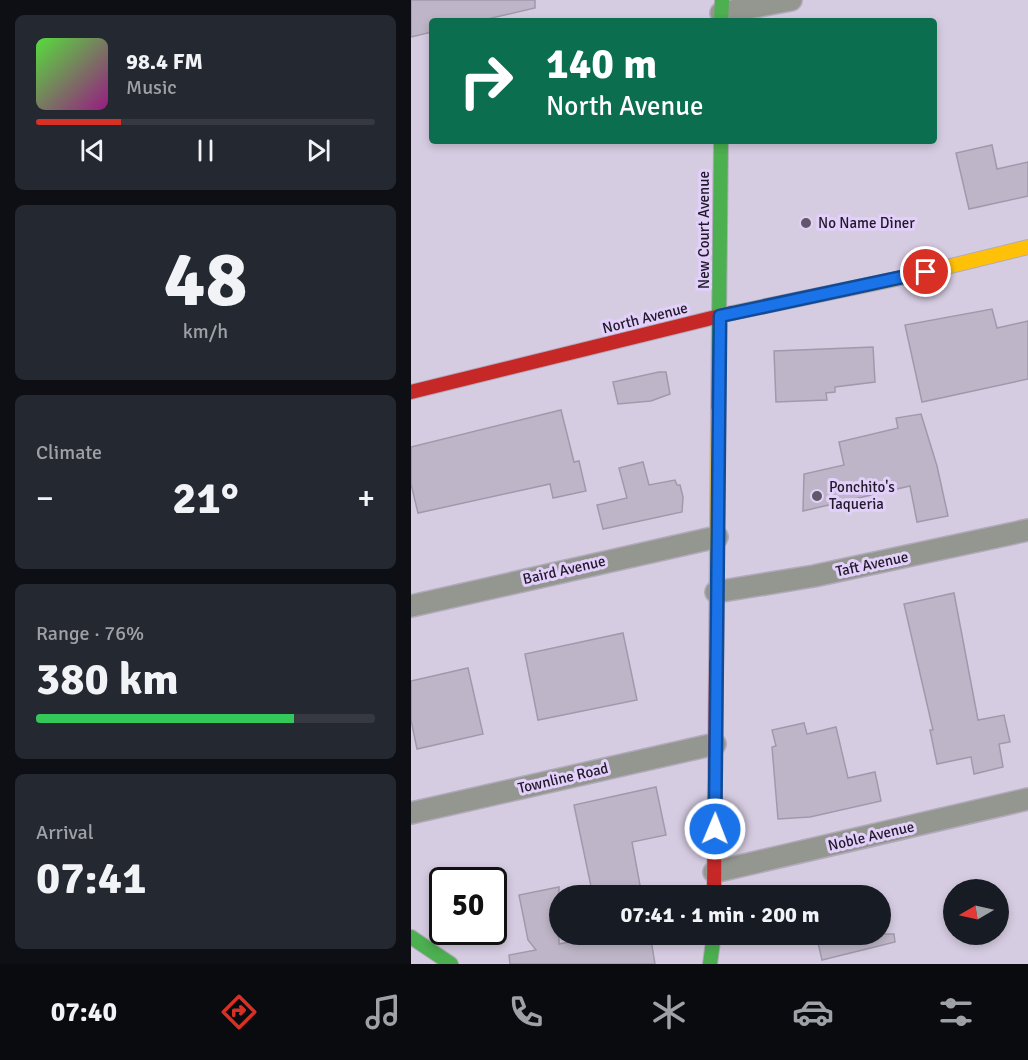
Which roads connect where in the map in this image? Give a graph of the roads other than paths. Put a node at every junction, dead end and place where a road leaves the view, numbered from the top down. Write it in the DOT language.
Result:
graph roads {
  1 [pos="791,0"];
  2 [pos="722,11"];
  3 [pos="721,144"];
  4 [pos="1028,247"];
  5 [pos="720,316"];
  6 [pos="411,392"];
  7 [pos="1028,530"];
  8 [pos="717,537"];
  9 [pos="716,591"];
  10 [pos="411,606"];
  11 [pos="715,744"];
  12 [pos="1028,800"];
  13 [pos="411,813"];
  14 [pos="714,872"];
  15 [pos="714,885"];
  16 [pos="411,937"];
  17 [pos="713,945"];
  18 [pos="714,945"];
  19 [pos="451,964"];
  20 [pos="710,964"];
  21 [pos="715,964"];
  1 -- 2 [label="street"];
  3 -- 5 [label="main road, New Court Avenue"];
  4 -- 5 [label="main road, North Avenue"];
  5 -- 6 [label="main road, North Avenue"];
  5 -- 8 [label="main road, New Court Avenue"];
  7 -- 9 [label="street, Taft Avenue"];
  8 -- 9 [label="main road, New Court Avenue"];
  8 -- 10 [label="street, Baird Avenue"];
  9 -- 11 [label="main road, New Court Avenue"];
  11 -- 13 [label="street, Townline Road"];
  11 -- 14 [label="main road, New Court Avenue"];
  12 -- 14 [label="street, Noble Avenue"];
  14 -- 15 [label="main road, New Court Avenue"];
  16 -- 19 [label="main road"];
  17 -- 20 [label="main road"];
  18 -- 21 [label="main road"];
}
